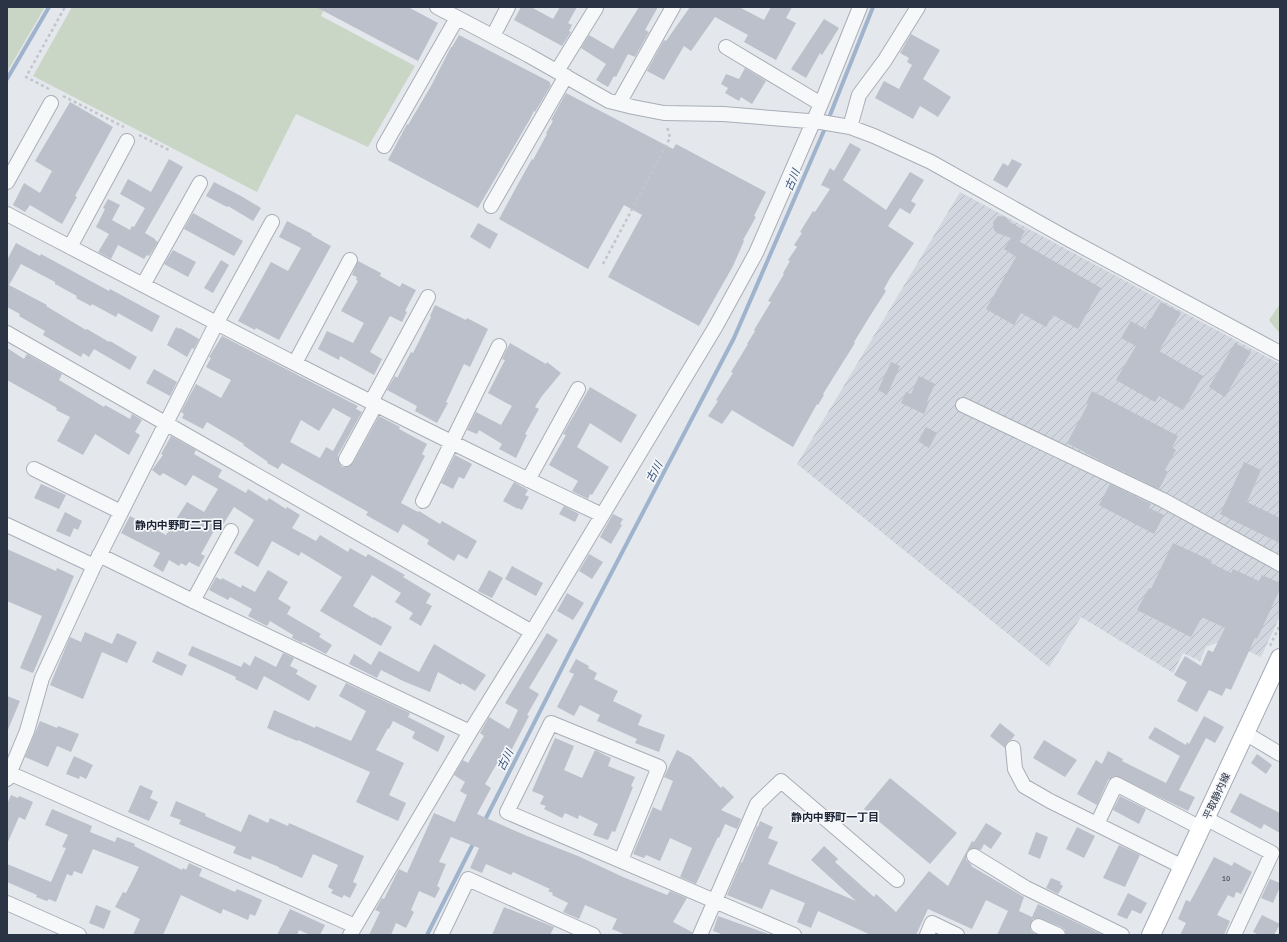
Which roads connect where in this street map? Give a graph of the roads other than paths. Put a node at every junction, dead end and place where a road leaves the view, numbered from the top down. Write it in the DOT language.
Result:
graph roads {
  1 [pos="437,7"];
  2 [pos="508,7"];
  3 [pos="674,7"];
  4 [pos="860,7"];
  5 [pos="918,7"];
  6 [pos="596,8"];
  7 [pos="457,18"];
  8 [pos="493,36"];
  9 [pos="726,47"];
  10 [pos="561,74"];
  11 [pos="54,96"];
  12 [pos="619,103"];
  13 [pos="821,104"];
  14 [pos="812,122"];
  15 [pos="850,127"];
  16 [pos="130,135"];
  17 [pos="384,146"];
  18 [pos="7,182"];
  19 [pos="200,183"];
  20 [pos="491,206"];
  21 [pos="7,214"];
  22 [pos="272,222"];
  23 [pos="70,247"];
  24 [pos="350,260"];
  25 [pos="143,285"];
  26 [pos="428,297"];
  27 [pos="216,324"];
  28 [pos="7,333"];
  29 [pos="499,346"];
  30 [pos="1280,353"];
  31 [pos="295,363"];
  32 [pos="578,389"];
  33 [pos="374,403"];
  34 [pos="963,405"];
  35 [pos="166,422"];
  36 [pos="451,442"];
  37 [pos="346,459"];
  38 [pos="34,469"];
  39 [pos="528,480"];
  40 [pos="423,501"];
  41 [pos="121,512"];
  42 [pos="602,515"];
  43 [pos="7,525"];
  44 [pos="230,531"];
  45 [pos="97,560"];
  46 [pos="1280,564"];
  47 [pos="193,601"];
  48 [pos="532,632"];
  49 [pos="1280,658"];
  50 [pos="470,732"];
  51 [pos="1245,733"];
  52 [pos="1013,748"];
  53 [pos="1280,754"];
  54 [pos="8,776"];
  55 [pos="1203,823"];
  56 [pos="1097,824"];
  57 [pos="974,856"];
  58 [pos="1276,856"];
  59 [pos="621,860"];
  60 [pos="1183,866"];
  61 [pos="897,880"];
  62 [pos="715,901"];
  63 [pos="7,903"];
  64 [pos="1038,926"];
  65 [pos="352,930"];
  66 [pos="79,935"];
  67 [pos="441,935"];
  68 [pos="593,935"];
  69 [pos="700,935"];
  70 [pos="794,935"];
  71 [pos="927,935"];
  72 [pos="956,935"];
  73 [pos="1058,935"];
  74 [pos="1122,935"];
  75 [pos="1151,935"];
  76 [pos="1234,935"];
  1 -- 7 [label="street"];
  2 -- 8 [label="street"];
  3 -- 12 [label="street"];
  4 -- 13 [label="street"];
  5 -- 15 [label="street"];
  6 -- 10 [label="street"];
  7 -- 8 [label="street"];
  7 -- 17 [label="street"];
  8 -- 10 [label="street"];
  9 -- 13 [label="street"];
  10 -- 12 [label="street"];
  10 -- 20 [label="street"];
  11 -- 18 [label="street"];
  12 -- 14 [label="street"];
  13 -- 14 [label="street"];
  14 -- 15 [label="street"];
  14 -- 42 [label="street"];
  15 -- 30 [label="street"];
  16 -- 23 [label="street"];
  19 -- 25 [label="street"];
  21 -- 23 [label="street"];
  22 -- 27 [label="street"];
  23 -- 25 [label="street"];
  24 -- 31 [label="street"];
  25 -- 27 [label="street"];
  26 -- 33 [label="street"];
  27 -- 31 [label="street"];
  27 -- 35 [label="street"];
  28 -- 35 [label="street"];
  29 -- 36 [label="street"];
  31 -- 33 [label="street"];
  32 -- 39 [label="street"];
  33 -- 36 [label="street"];
  33 -- 37 [label="street"];
  34 -- 46 [label="street"];
  35 -- 41 [label="street"];
  35 -- 48 [label="street"];
  36 -- 39 [label="street"];
  36 -- 40 [label="street"];
  38 -- 41 [label="street"];
  39 -- 42 [label="street"];
  41 -- 45 [label="street"];
  42 -- 48 [label="street"];
  43 -- 45 [label="street"];
  44 -- 47 [label="street"];
  45 -- 47 [label="street"];
  45 -- 54 [label="street"];
  47 -- 50 [label="street"];
  48 -- 50 [label="street"];
  49 -- 51 [label="main road, 平取静内線"];
  50 -- 65 [label="street"];
  51 -- 53 [label="street"];
  51 -- 55 [label="main road, 平取静内線"];
  52 -- 56 [label="street"];
  54 -- 65 [label="street"];
  55 -- 56 [label="street"];
  55 -- 58 [label="street"];
  55 -- 60 [label="main road, 平取静内線"];
  56 -- 60 [label="street"];
  57 -- 74 [label="street"];
  58 -- 76 [label="street"];
  59 -- 59 [label="street"];
  59 -- 62 [label="street"];
  60 -- 75 [label="main road, 平取静内線"];
  61 -- 62 [label="street"];
  62 -- 69 [label="street"];
  62 -- 70 [label="street"];
  63 -- 66 [label="street"];
  64 -- 73 [label="street"];
  67 -- 68 [label="street"];
  71 -- 72 [label="street"];
}
